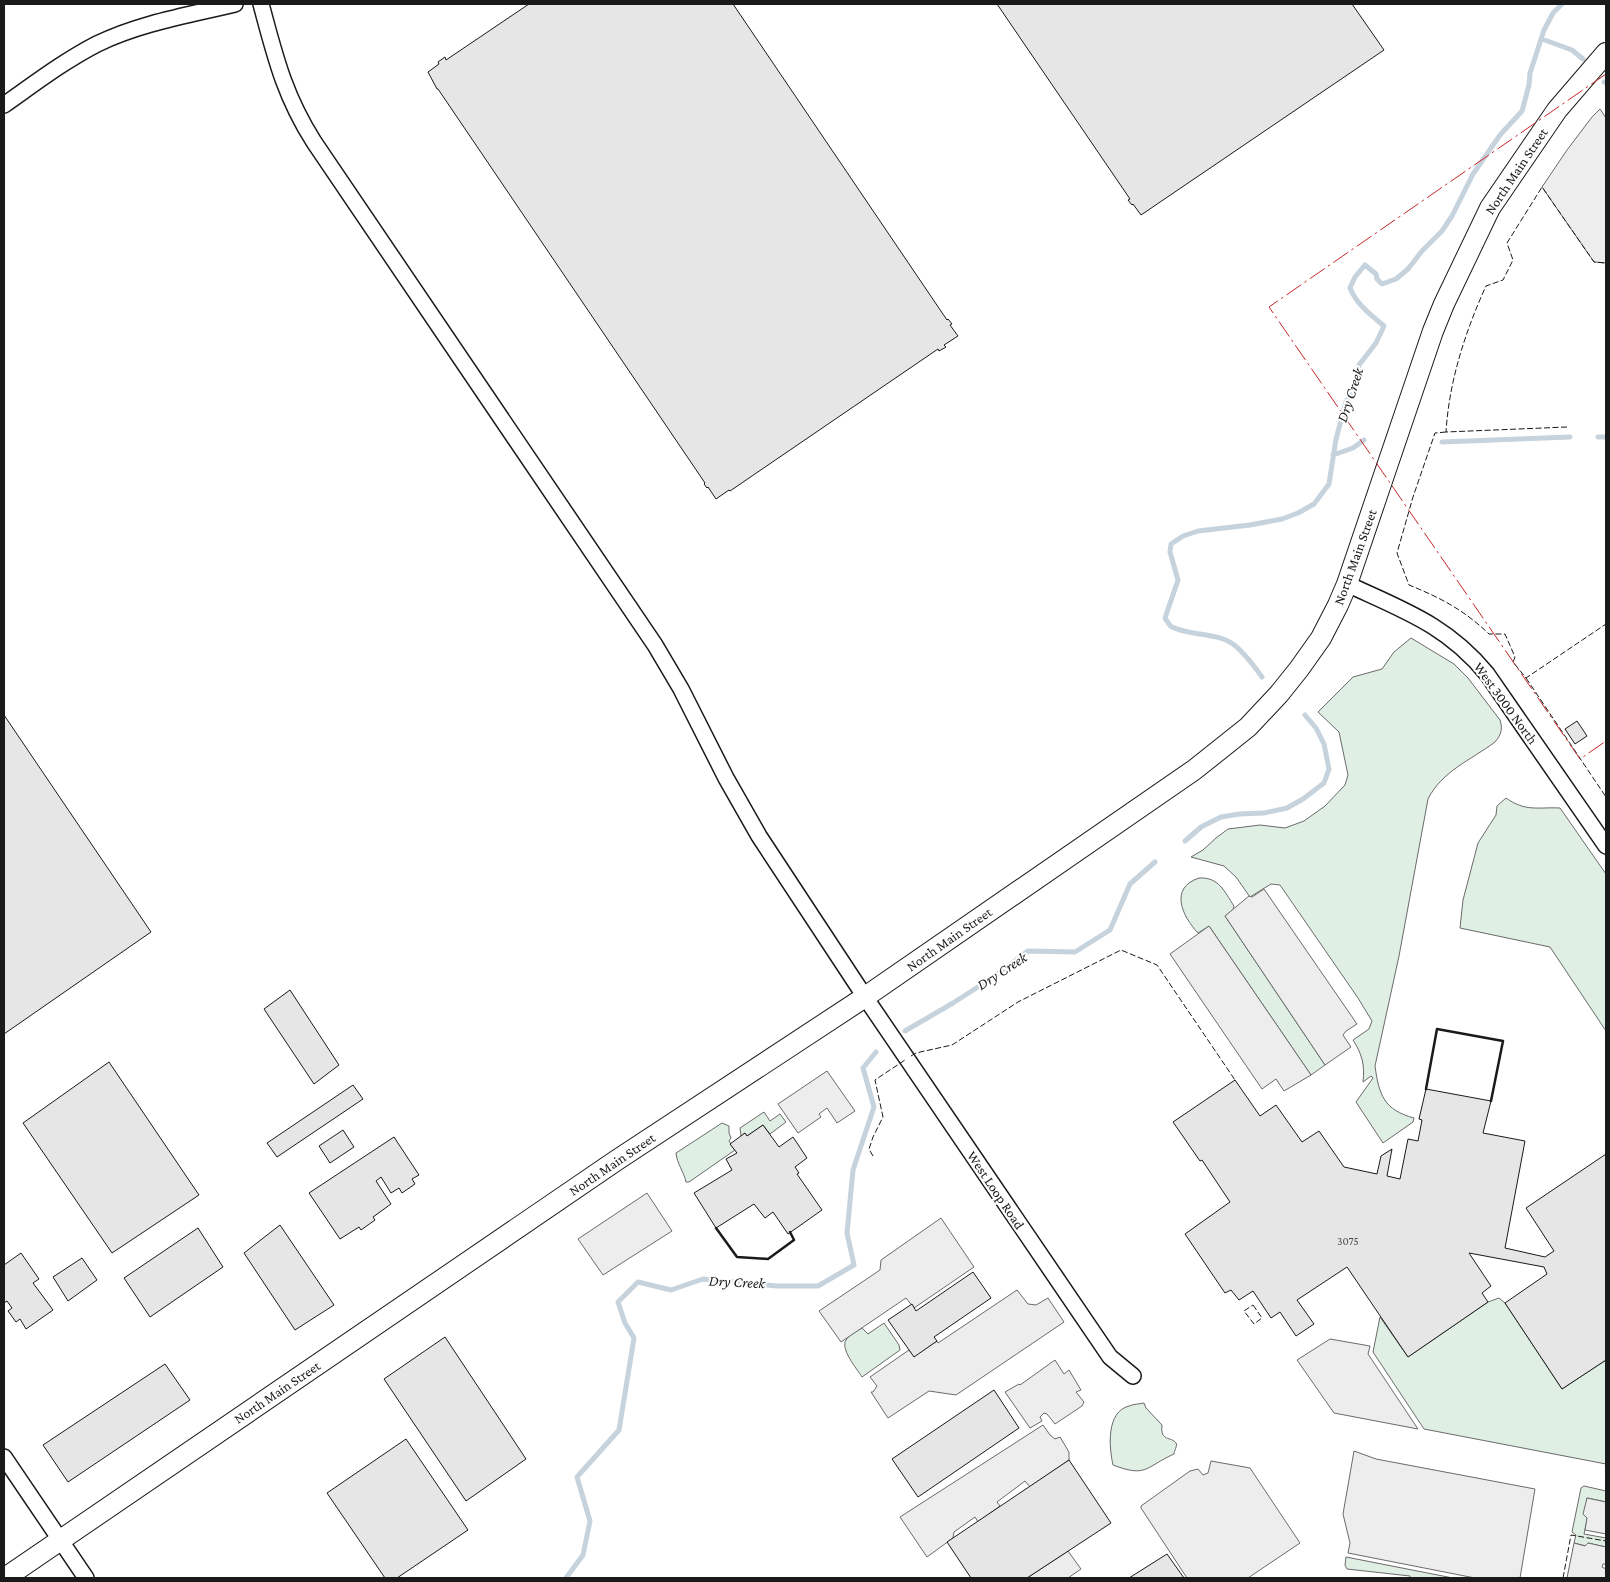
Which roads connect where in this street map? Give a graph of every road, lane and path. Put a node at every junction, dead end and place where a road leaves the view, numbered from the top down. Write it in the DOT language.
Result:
graph roads {
  1 [pos="236,4"];
  2 [pos="261,4"];
  3 [pos="1606,53"];
  4 [pos="4,105"];
  5 [pos="1347,584"];
  6 [pos="1606,846"];
  7 [pos="866,997"];
  8 [pos="1133,1376"];
  9 [pos="4,1457"];
  10 [pos="60,1540"];
  11 [pos="6,1578"];
  12 [pos="86,1578"];
  1 -- 4 [label="street"];
  2 -- 7 [label="street, West Loop Road"];
  3 -- 5 [label="street, North Main Street"];
  5 -- 6 [label="street, West 3000 North"];
  5 -- 7 [label="street, North Main Street"];
  7 -- 8 [label="street, West Loop Road"];
  7 -- 10 [label="street, North Main Street"];
  9 -- 10 [label="street"];
  10 -- 11 [label="street, North Main Street"];
  10 -- 12 [label="street"];
}
